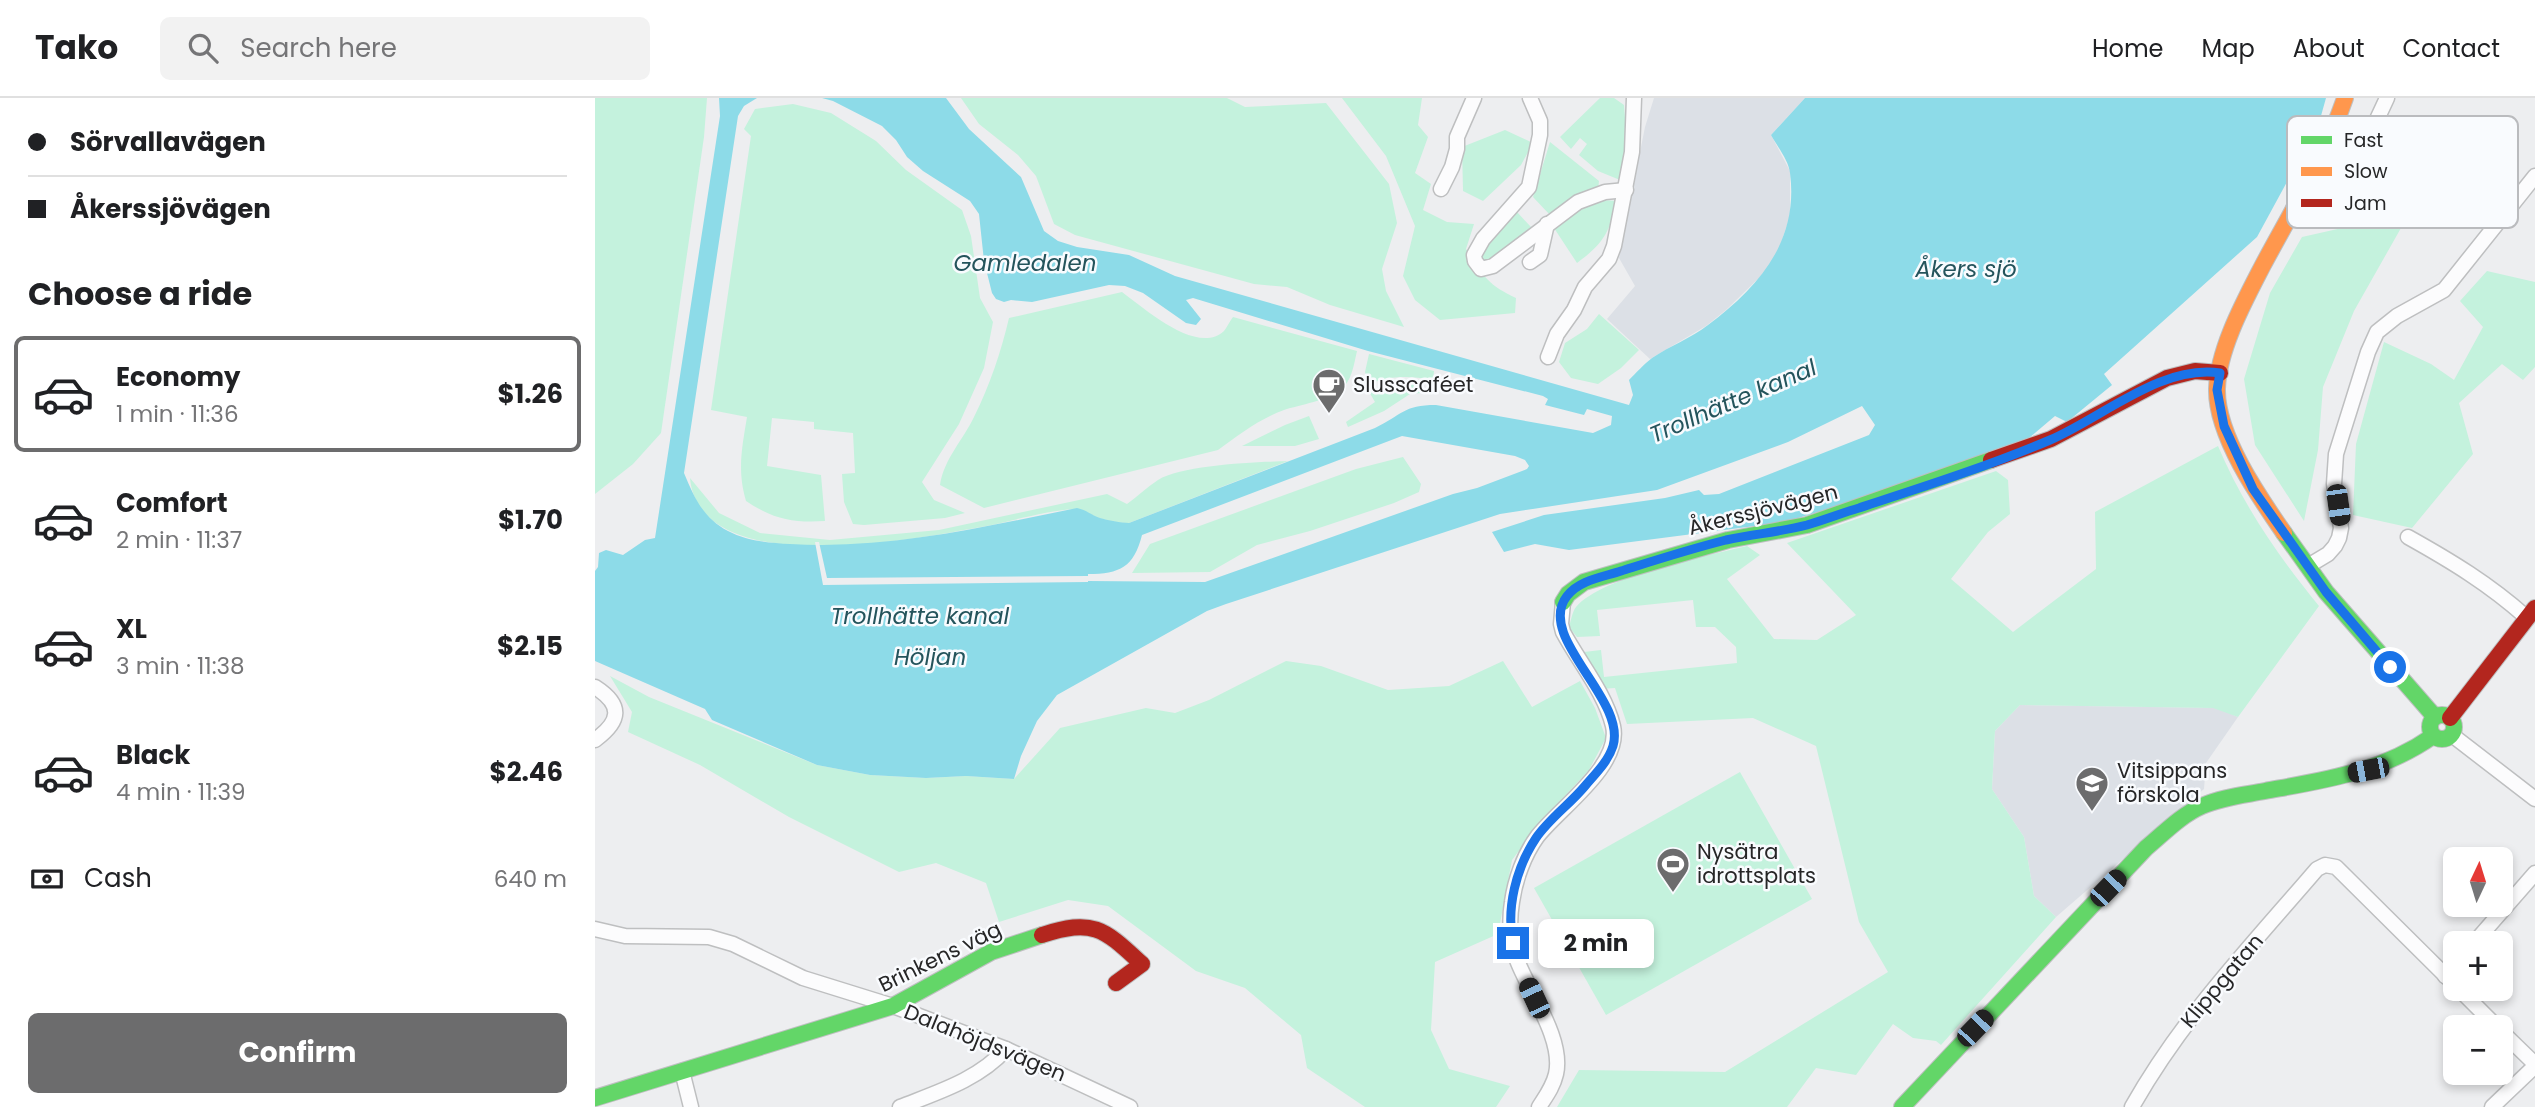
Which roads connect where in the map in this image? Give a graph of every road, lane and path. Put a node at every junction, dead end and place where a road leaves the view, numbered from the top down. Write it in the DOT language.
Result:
graph roads {
  1 [pos="1474,98"];
  2 [pos="1530,98"];
  3 [pos="2345,98"];
  4 [pos="2387,98"];
  5 [pos="1632,99"];
  6 [pos="2339,116"];
  7 [pos="2379,116"];
  8 [pos="2535,176"];
  9 [pos="1441,189"];
  10 [pos="1626,190"];
  11 [pos="2518,197"];
  12 [pos="2287,219"];
  13 [pos="1547,224"];
  14 [pos="2493,228"];
  15 [pos="1530,262"];
  16 [pos="1548,356"];
  17 [pos="2220,373"];
  18 [pos="2408,537"];
  19 [pos="2308,566"];
  20 [pos="1563,603"];
  21 [pos="2530,612"];
  22 [pos="595,687"];
  23 [pos="2442,717"];
  24 [pos="2452,735"];
  25 [pos="2433,736"];
  26 [pos="595,740"];
  27 [pos="2535,799"];
  28 [pos="2535,873"];
  29 [pos="595,929"];
  30 [pos="2484,931"];
  31 [pos="2443,969"];
  32 [pos="1116,983"];
  33 [pos="2474,1001"];
  34 [pos="893,1006"];
  35 [pos="2486,1015"];
  36 [pos="2513,1043"];
  37 [pos="1006,1049"];
  38 [pos="2535,1065"];
  39 [pos="682,1071"];
  40 [pos="595,1098"];
  41 [pos="691,1107"];
  42 [pos="902,1107"];
  43 [pos="1130,1107"];
  44 [pos="1539,1107"];
  45 [pos="1902,1107"];
  46 [pos="2132,1107"];
  47 [pos="2491,1107"];
  1 -- 9 [label="street"];
  2 -- 13 [label="street"];
  3 -- 6 [label="street"];
  4 -- 7 [label="street"];
  5 -- 10 [label="street"];
  8 -- 11 [label="street"];
  10 -- 13 [label="street"];
  10 -- 16 [label="street"];
  12 -- 17 [label="street"];
  13 -- 15 [label="street"];
  14 -- 19 [label="street"];
  17 -- 19 [label="street"];
  17 -- 20 [label="street, Åkerssjövägen"];
  18 -- 21 [label="street"];
  19 -- 23 [label="street"];
  20 -- 44 [label="street, Åkerssjövägen"];
  21 -- 23 [label="street"];
  22 -- 26 [label="street"];
  23 -- 24 [label="street"];
  23 -- 25 [label="street"];
  24 -- 25 [label="street"];
  24 -- 27 [label="street"];
  25 -- 45 [label="street"];
  28 -- 30 [label="street"];
  29 -- 34 [label="street, Dalahöjdsvägen"];
  31 -- 46 [label="street, Klippgatan"];
  32 -- 34 [label="street, Brinkens väg"];
  33 -- 35 [label="street"];
  34 -- 37 [label="street, Dalahöjdsvägen"];
  34 -- 39 [label="street, Brinkens väg"];
  36 -- 38 [label="street"];
  37 -- 42 [label="street"];
  37 -- 43 [label="street, Dalahöjdsvägen"];
  38 -- 47 [label="street"];
  39 -- 40 [label="street, Brinkens väg"];
  39 -- 41 [label="street"];
}
